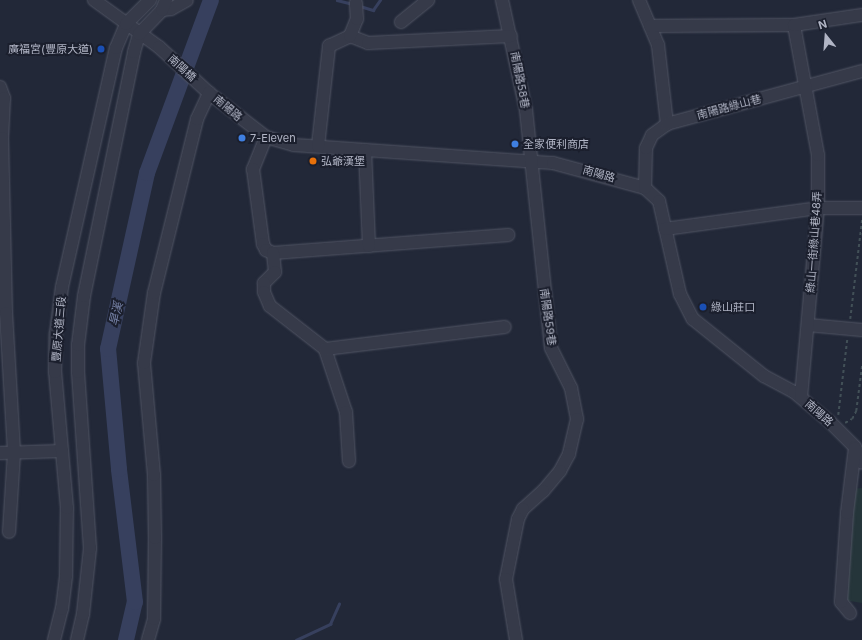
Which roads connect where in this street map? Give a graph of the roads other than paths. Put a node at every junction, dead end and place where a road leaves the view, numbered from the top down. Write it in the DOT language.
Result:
graph roads {
  1 [pos="94,0"];
  2 [pos="150,0"];
  3 [pos="186,0"];
  4 [pos="428,0"];
  5 [pos="502,0"];
  6 [pos="640,0"];
  7 [pos="356,3"];
  8 [pos="164,5"];
  9 [pos="862,15"];
  10 [pos="401,22"];
  11 [pos="126,24"];
  12 [pos="794,24"];
  13 [pos="650,26"];
  14 [pos="139,34"];
  15 [pos="350,36"];
  16 [pos="511,36"];
  17 [pos="862,71"];
  18 [pos="805,86"];
  19 [pos="0,87"];
  20 [pos="207,90"];
  21 [pos="667,124"];
  22 [pos="266,137"];
  23 [pos="1,138"];
  24 [pos="318,146"];
  25 [pos="365,150"];
  26 [pos="533,161"];
  27 [pos="645,188"];
  28 [pos="818,208"];
  29 [pos="862,208"];
  30 [pos="665,229"];
  31 [pos="508,235"];
  32 [pos="369,246"];
  33 [pos="273,253"];
  34 [pos="3,314"];
  35 [pos="808,325"];
  36 [pos="505,327"];
  37 [pos="862,330"];
  38 [pos="325,349"];
  39 [pos="801,398"];
  40 [pos="855,447"];
  41 [pos="62,451"];
  42 [pos="0,453"];
  43 [pos="14,453"];
  44 [pos="349,461"];
  45 [pos="862,463"];
  46 [pos="9,532"];
  47 [pos="850,613"];
  48 [pos="54,640"];
  49 [pos="77,640"];
  50 [pos="148,640"];
  51 [pos="516,640"];
  1 -- 11 [label="street"];
  2 -- 11 [label="street"];
  3 -- 8 [label="street"];
  4 -- 10 [label="street"];
  5 -- 16 [label="street, 南陽路58巷"];
  6 -- 13 [label="street"];
  7 -- 15 [label="street"];
  8 -- 14 [label="street"];
  9 -- 12 [label="street"];
  11 -- 14 [label="street"];
  11 -- 41 [label="street, 豐原大道三段"];
  12 -- 13 [label="street"];
  12 -- 18 [label="street, 綠山一街綠山巷48弄"];
  13 -- 21 [label="street"];
  14 -- 20 [label="street, 南陽橋"];
  14 -- 49 [label="street, 豐原大道三段"];
  15 -- 16 [label="street"];
  15 -- 24 [label="street"];
  16 -- 26 [label="street, 南陽路58巷"];
  17 -- 18 [label="street, 南陽路綠山巷"];
  18 -- 21 [label="street, 南陽路綠山巷"];
  18 -- 28 [label="street, 綠山一街綠山巷48弄"];
  19 -- 23 [label="street"];
  20 -- 22 [label="street, 南陽路"];
  20 -- 50 [label="street"];
  21 -- 27 [label="street, 南陽路綠山巷"];
  22 -- 24 [label="street, 南陽路"];
  22 -- 33 [label="street"];
  23 -- 34 [label="street"];
  24 -- 25 [label="street, 南陽路"];
  25 -- 26 [label="street, 南陽路"];
  25 -- 32 [label="street"];
  26 -- 27 [label="street, 南陽路"];
  26 -- 51 [label="street, 南陽路59巷"];
  27 -- 30 [label="street, 南陽路"];
  28 -- 29 [label="street"];
  28 -- 30 [label="street"];
  28 -- 35 [label="street, 綠山一街綠山巷48弄"];
  30 -- 39 [label="street, 南陽路"];
  31 -- 32 [label="street"];
  32 -- 33 [label="street"];
  33 -- 38 [label="street"];
  34 -- 43 [label="street"];
  35 -- 37 [label="street"];
  35 -- 39 [label="street, 綠山一街綠山巷48弄"];
  36 -- 38 [label="street"];
  38 -- 44 [label="street"];
  39 -- 40 [label="street, 南陽路"];
  40 -- 45 [label="street, 南陽路"];
  40 -- 47 [label="street"];
  41 -- 43 [label="street"];
  41 -- 48 [label="street, 豐原大道三段"];
  42 -- 43 [label="street"];
  43 -- 46 [label="street"];
}
